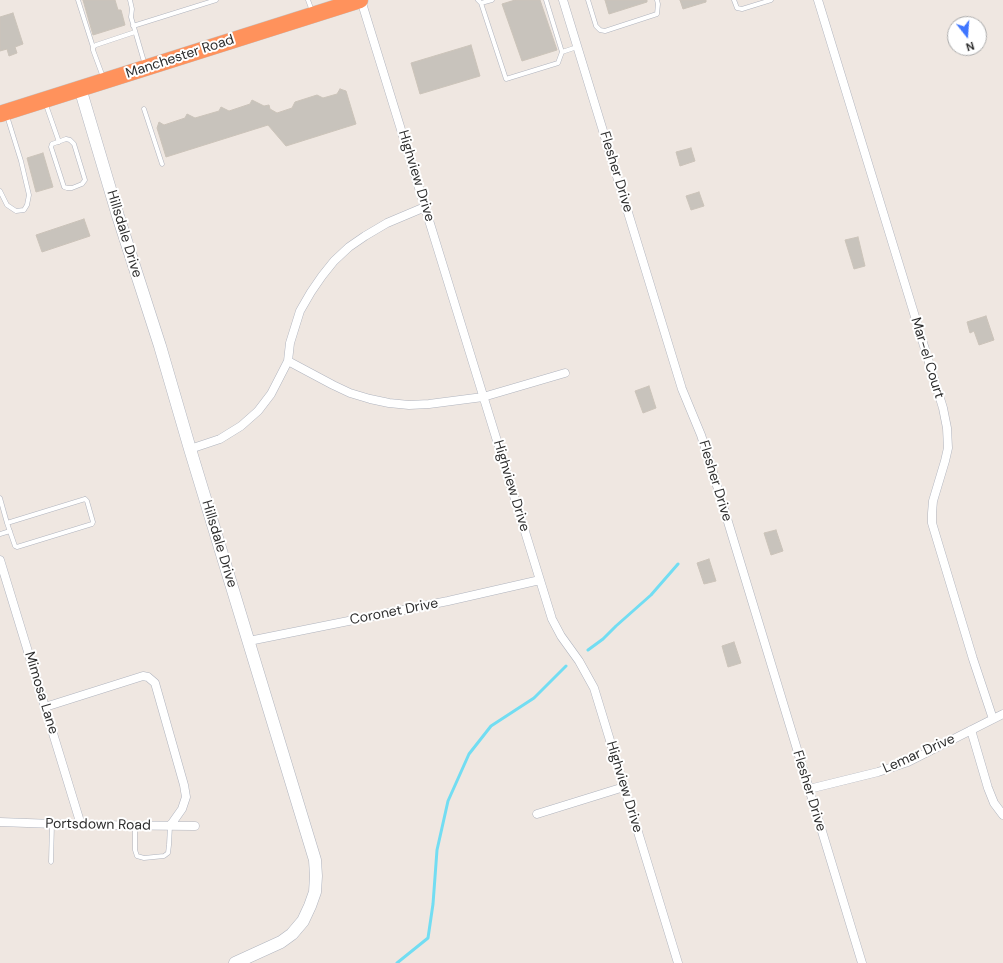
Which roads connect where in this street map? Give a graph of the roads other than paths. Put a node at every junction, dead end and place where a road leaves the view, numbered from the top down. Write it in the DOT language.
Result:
graph roads {
  1 [pos="78,0"];
  2 [pos="130,0"];
  3 [pos="216,0"];
  4 [pos="360,0"];
  5 [pos="492,0"];
  6 [pos="546,0"];
  7 [pos="563,0"];
  8 [pos="588,0"];
  9 [pos="656,0"];
  10 [pos="734,0"];
  11 [pos="771,0"];
  12 [pos="818,0"];
  13 [pos="480,2"];
  14 [pos="310,7"];
  15 [pos="133,26"];
  16 [pos="135,32"];
  17 [pos="93,47"];
  18 [pos="578,47"];
  19 [pos="562,52"];
  20 [pos="145,68"];
  21 [pos="105,81"];
  22 [pos="80,88"];
  23 [pos="44,100"];
  24 [pos="144,109"];
  25 [pos="3,113"];
  26 [pos="59,142"];
  27 [pos="162,164"];
  28 [pos="0,191"];
  29 [pos="425,207"];
  30 [pos="288,361"];
  31 [pos="566,373"];
  32 [pos="483,397"];
  33 [pos="190,449"];
  34 [pos="0,498"];
  35 [pos="7,523"];
  36 [pos="10,531"];
  37 [pos="0,534"];
  38 [pos="0,560"];
  39 [pos="3,577"];
  40 [pos="540,580"];
  41 [pos="249,641"];
  42 [pos="44,707"];
  43 [pos="1003,714"];
  44 [pos="993,719"];
  45 [pos="971,730"];
  46 [pos="624,787"];
  47 [pos="808,789"];
  48 [pos="537,814"];
  49 [pos="1003,815"];
  50 [pos="0,822"];
  51 [pos="52,824"];
  52 [pos="81,825"];
  53 [pos="135,826"];
  54 [pos="170,826"];
  55 [pos="195,826"];
  56 [pos="51,862"];
  57 [pos="235,963"];
  58 [pos="678,963"];
  59 [pos="862,963"];
  1 -- 17 [label="lane"];
  2 -- 15 [label="lane"];
  3 -- 15 [label="lane"];
  4 -- 14 [label="highway, Manchester Road"];
  4 -- 29 [label="street, Highview Drive"];
  5 -- 13 [label="lane"];
  6 -- 19 [label="lane"];
  7 -- 18 [label="street, Flesher Drive"];
  8 -- 9 [label="lane"];
  10 -- 11 [label="lane"];
  12 -- 44 [label="street, Mar-el Court"];
  13 -- 19 [label="lane"];
  14 -- 20 [label="highway, Manchester Road"];
  15 -- 16 [label="lane"];
  16 -- 17 [label="lane"];
  16 -- 20 [label="lane"];
  17 -- 21 [label="lane"];
  18 -- 19 [label="lane"];
  18 -- 47 [label="street, Flesher Drive"];
  20 -- 21 [label="highway, Manchester Road"];
  21 -- 22 [label="highway, Manchester Road"];
  22 -- 23 [label="highway, Manchester Road"];
  22 -- 33 [label="street, Hillsdale Drive"];
  23 -- 25 [label="highway, Manchester Road"];
  23 -- 26 [label="lane"];
  24 -- 27 [label="lane"];
  25 -- 28 [label="lane"];
  26 -- 26 [label="lane"];
  29 -- 30 [label="street"];
  29 -- 32 [label="street, Highview Drive"];
  30 -- 32 [label="street"];
  30 -- 33 [label="street"];
  31 -- 32 [label="street"];
  32 -- 40 [label="street, Highview Drive"];
  33 -- 41 [label="street, Hillsdale Drive"];
  34 -- 35 [label="lane"];
  35 -- 36 [label="lane"];
  35 -- 36 [label="lane"];
  36 -- 37 [label="lane"];
  38 -- 39 [label="street, Mimosa Lane"];
  39 -- 42 [label="street, Mimosa Lane"];
  40 -- 41 [label="street, Coronet Drive"];
  40 -- 46 [label="street, Highview Drive"];
  41 -- 57 [label="street, Hillsdale Drive"];
  42 -- 52 [label="street, Mimosa Lane"];
  42 -- 54 [label="street"];
  43 -- 44 [label="street, Lemar Drive"];
  44 -- 45 [label="street, Lemar Drive"];
  45 -- 47 [label="street, Lemar Drive"];
  45 -- 49 [label="street"];
  46 -- 48 [label="street"];
  46 -- 58 [label="street, Highview Drive"];
  47 -- 59 [label="street, Flesher Drive"];
  50 -- 51 [label="street, Portsdown Road"];
  51 -- 52 [label="street, Portsdown Road"];
  51 -- 56 [label="lane"];
  52 -- 53 [label="street, Portsdown Road"];
  53 -- 54 [label="street, Portsdown Road"];
  53 -- 54 [label="lane"];
  54 -- 55 [label="street, Portsdown Road"];
}
